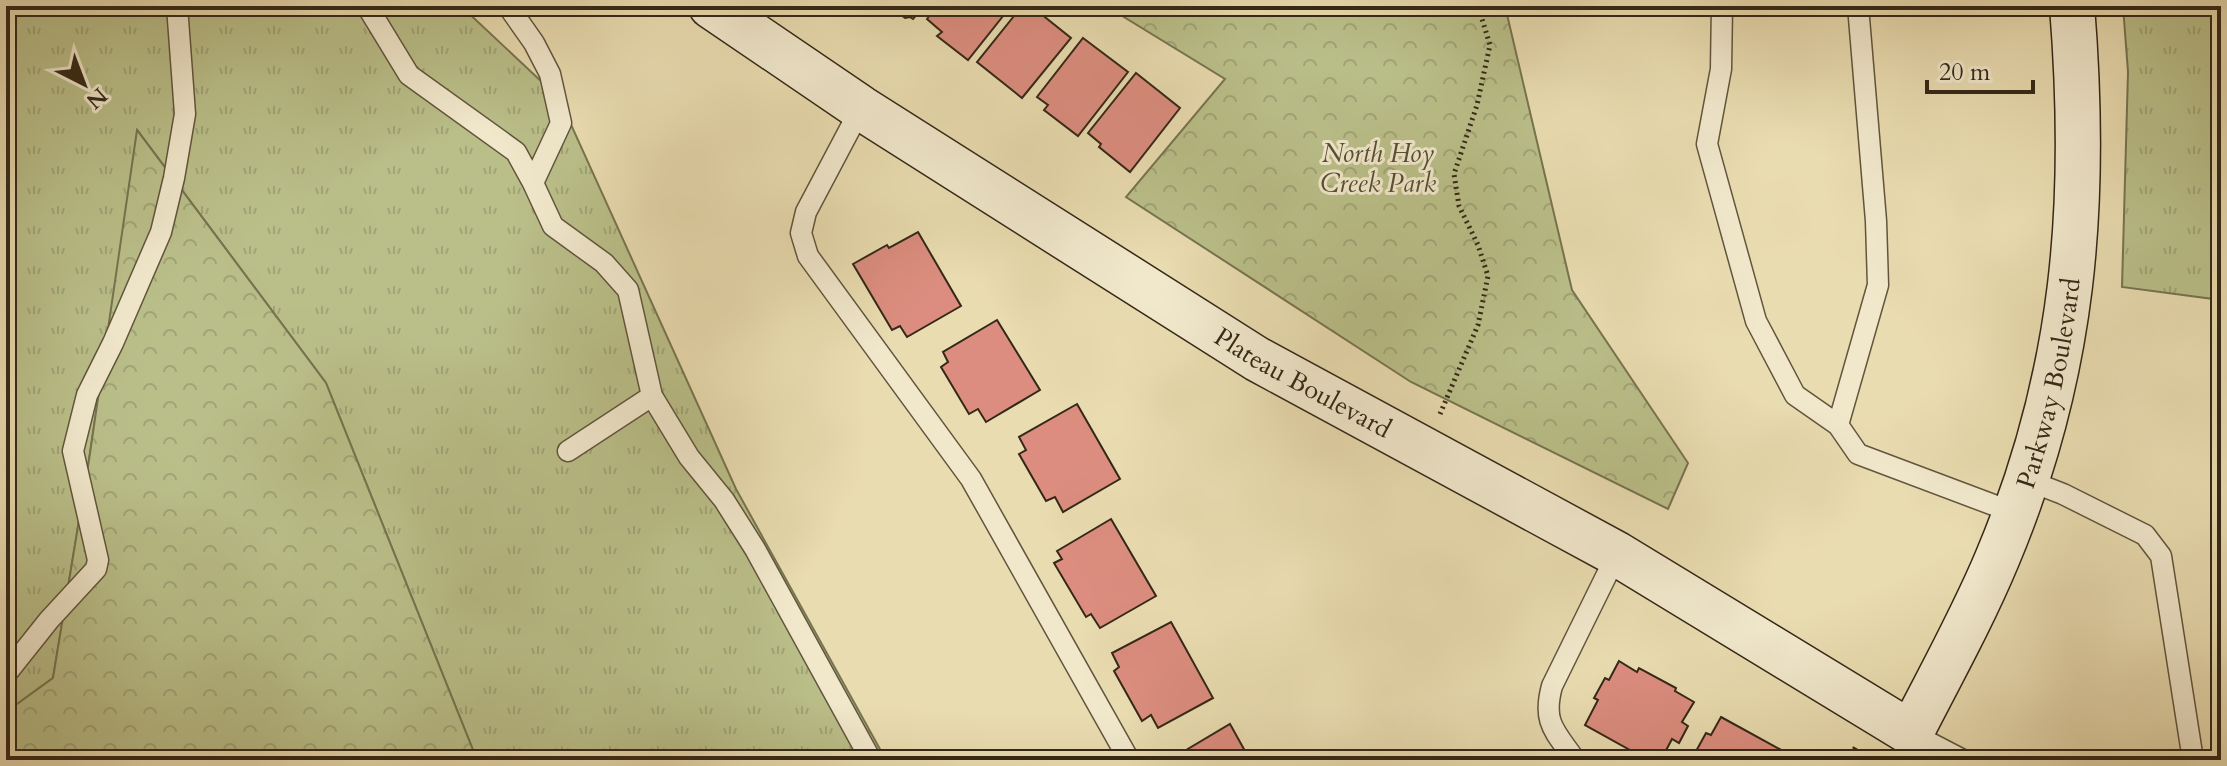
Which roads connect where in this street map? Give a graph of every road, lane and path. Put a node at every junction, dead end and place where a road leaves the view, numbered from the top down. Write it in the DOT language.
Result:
graph roads {
  1 [pos="177,6"];
  2 [pos="367,6"];
  3 [pos="508,6"];
  4 [pos="711,6"];
  5 [pos="1478,6"];
  6 [pos="1722,6"];
  7 [pos="1858,6"];
  8 [pos="2072,6"];
  9 [pos="861,108"];
  10 [pos="533,183"];
  11 [pos="652,396"];
  12 [pos="1438,419"];
  13 [pos="1838,425"];
  14 [pos="568,451"];
  15 [pos="2021,496"];
  16 [pos="1617,554"];
  17 [pos="6,674"];
  18 [pos="1911,733"];
  19 [pos="871,760"];
  20 [pos="1129,760"];
  21 [pos="1575,760"];
  22 [pos="1963,760"];
  23 [pos="2193,760"];
  1 -- 17 [label="lane"];
  2 -- 10 [label="lane"];
  3 -- 10 [label="lane"];
  4 -- 9 [label="street, Plateau Boulevard"];
  5 -- 12 [label="path"];
  6 -- 13 [label="lane"];
  7 -- 13 [label="lane"];
  8 -- 15 [label="street, Parkway Boulevard"];
  9 -- 16 [label="street, Plateau Boulevard"];
  9 -- 20 [label="lane"];
  10 -- 11 [label="lane"];
  11 -- 14 [label="lane"];
  11 -- 19 [label="lane"];
  13 -- 15 [label="lane"];
  15 -- 18 [label="street, Parkway Boulevard"];
  15 -- 23 [label="lane"];
  16 -- 18 [label="street, Plateau Boulevard"];
  16 -- 21 [label="lane"];
  18 -- 22 [label="lane"];
}
